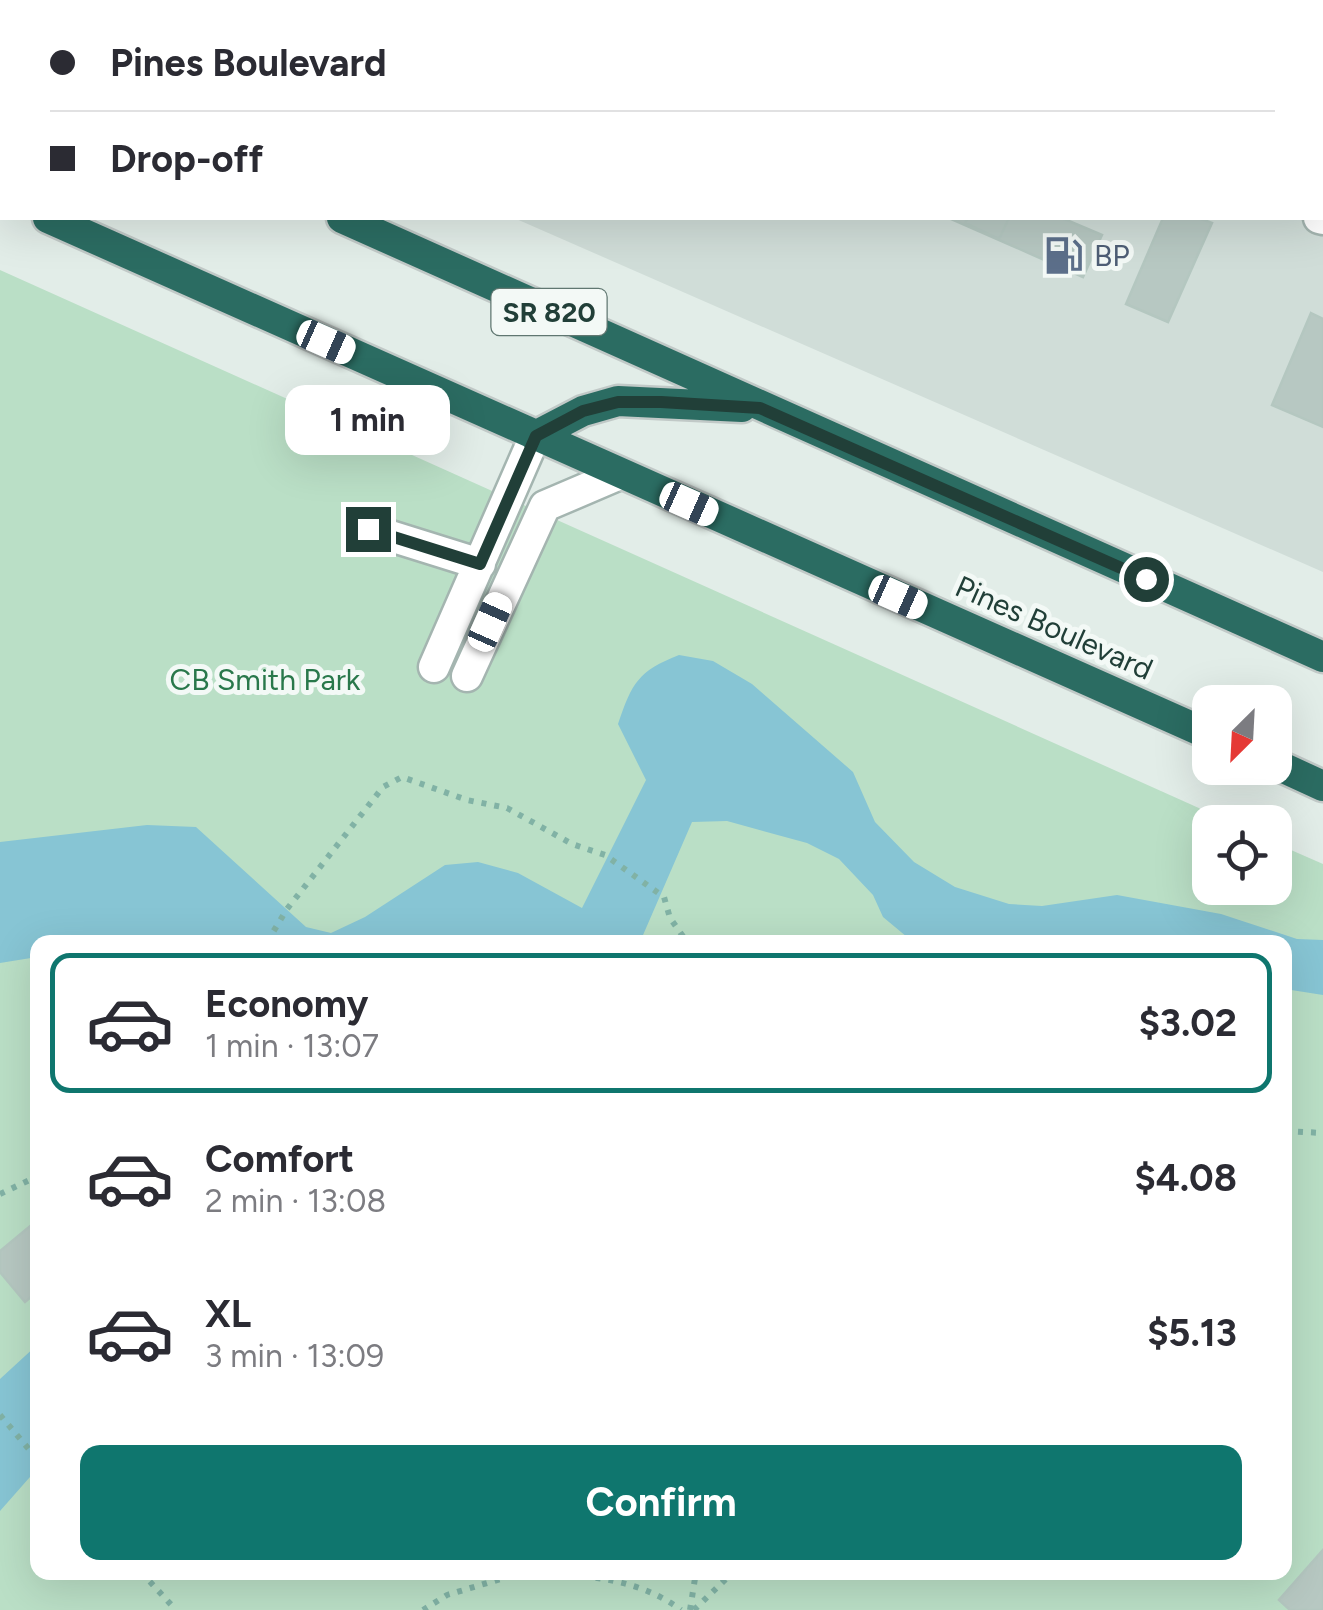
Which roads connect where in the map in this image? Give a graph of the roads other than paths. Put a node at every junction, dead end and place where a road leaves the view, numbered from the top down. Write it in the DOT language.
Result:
graph roads {
  1 [pos="52,220"];
  2 [pos="346,220"];
  3 [pos="760,408"];
  4 [pos="536,436"];
  5 [pos="620,474"];
  6 [pos="368,529"];
  7 [pos="480,564"];
  8 [pos="1323,657"];
  9 [pos="434,667"];
  10 [pos="467,676"];
  11 [pos="1192,728"];
  12 [pos="1292,772"];
  13 [pos="1323,786"];
  1 -- 4 [label="highway, Pines Boulevard"];
  2 -- 3 [label="highway, SR 820"];
  3 -- 4 [label="highway"];
  3 -- 8 [label="highway, SR 820"];
  4 -- 5 [label="highway, Pines Boulevard"];
  4 -- 7 [label="lane"];
  5 -- 10 [label="lane"];
  5 -- 11 [label="highway, Pines Boulevard"];
  6 -- 7 [label="lane"];
  7 -- 9 [label="lane"];
  12 -- 13 [label="highway"];
}
